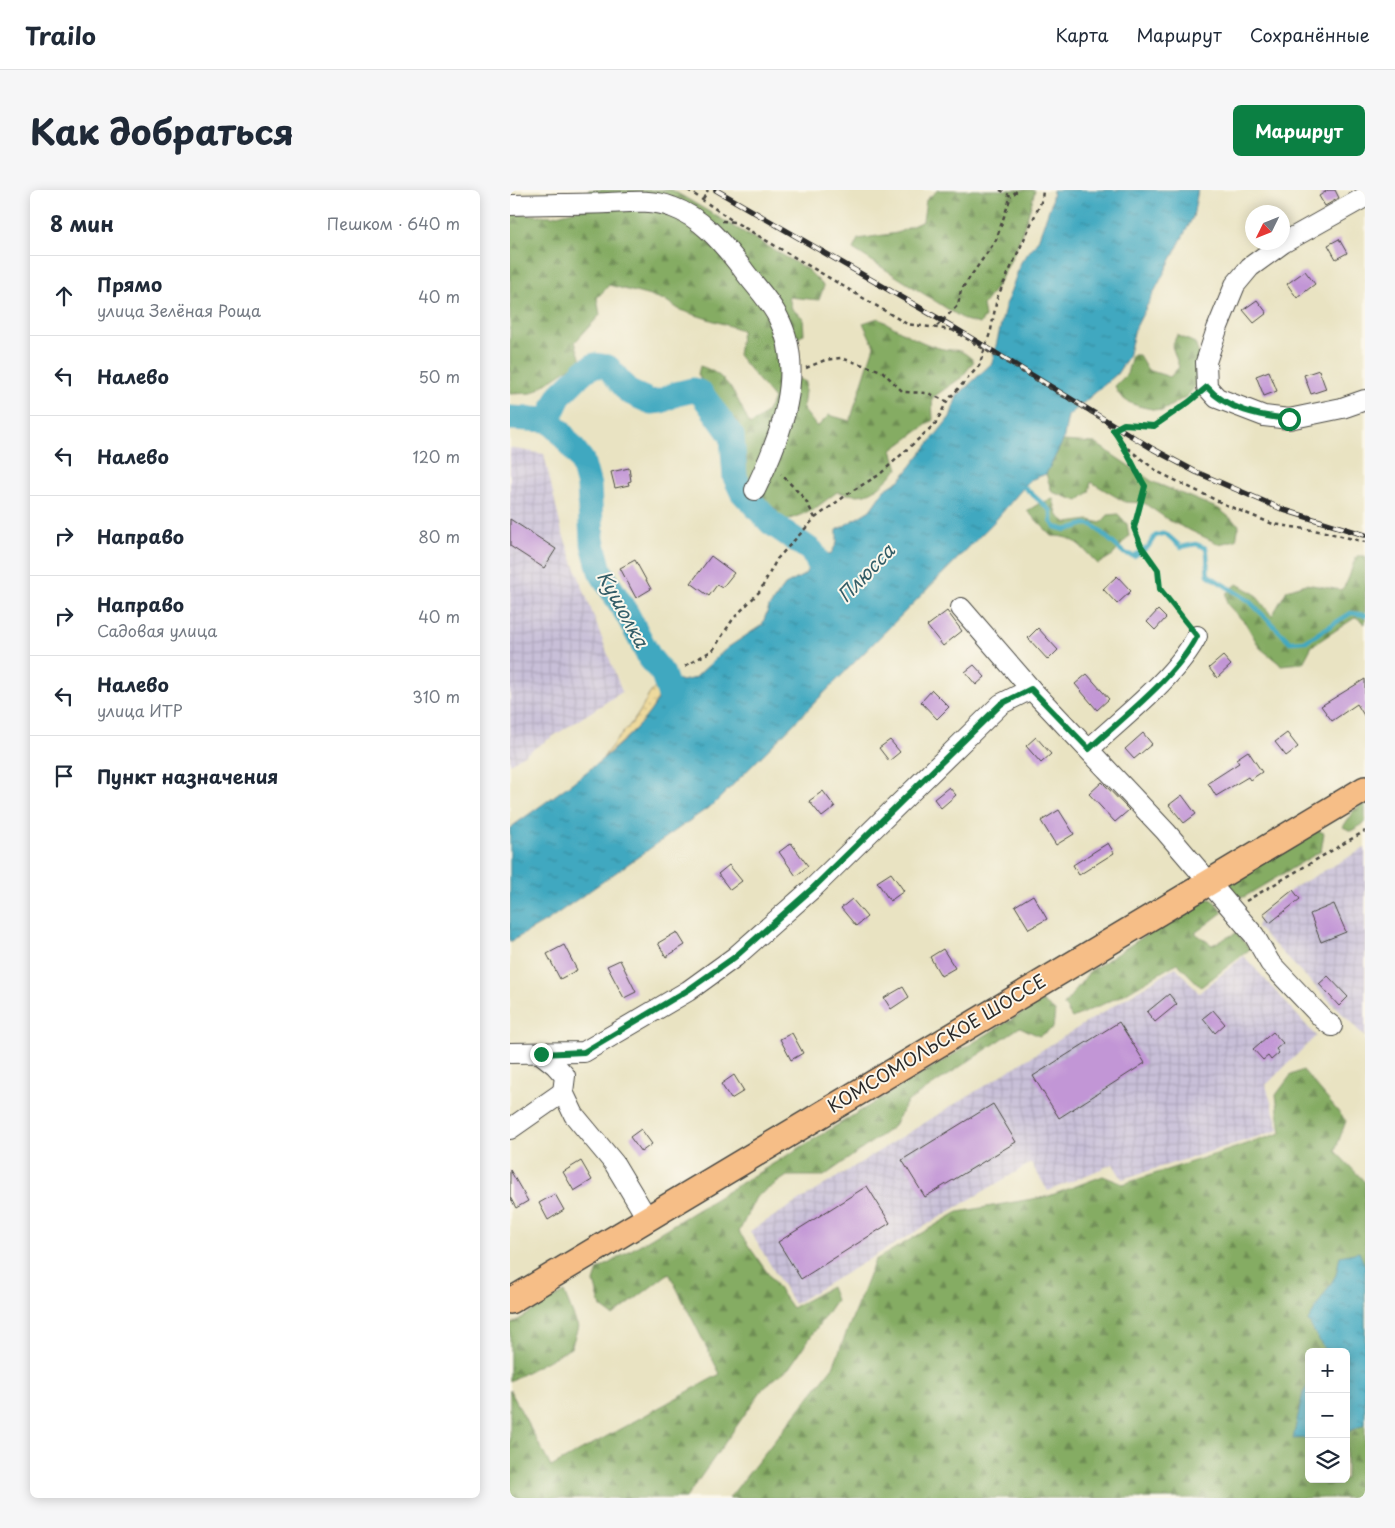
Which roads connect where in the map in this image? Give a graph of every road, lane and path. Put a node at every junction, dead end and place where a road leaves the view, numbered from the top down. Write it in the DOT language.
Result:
graph roads {
  1 [pos="688,190"];
  2 [pos="708,190"];
  3 [pos="1000,190"];
  4 [pos="1018,190"];
  5 [pos="1043,190"];
  6 [pos="1011,196"];
  7 [pos="1365,197"];
  8 [pos="702,199"];
  9 [pos="510,205"];
  10 [pos="697,219"];
  11 [pos="735,222"];
  12 [pos="937,326"];
  13 [pos="791,375"];
  14 [pos="1207,387"];
  15 [pos="1365,400"];
  16 [pos="947,401"];
  17 [pos="1113,430"];
  18 [pos="1126,447"];
  19 [pos="769,461"];
  20 [pos="755,490"];
  21 [pos="815,518"];
  22 [pos="1365,542"];
  23 [pos="961,608"];
  24 [pos="1197,636"];
  25 [pos="685,666"];
  26 [pos="1031,689"];
  27 [pos="1089,749"];
  28 [pos="1365,790"];
  29 [pos="1365,831"];
  30 [pos="1209,882"];
  31 [pos="1232,909"];
  32 [pos="1332,1026"];
  33 [pos="584,1052"];
  34 [pos="510,1053"];
  35 [pos="541,1054"];
  36 [pos="564,1084"];
  37 [pos="510,1129"];
  38 [pos="646,1218"];
  39 [pos="510,1301"];
  1 -- 8 [label="path"];
  2 -- 8 [label="path"];
  3 -- 6 [label="path"];
  4 -- 6 [label="path"];
  5 -- 16 [label="path"];
  6 -- 12 [label="path"];
  7 -- 14 [label="street"];
  8 -- 11 [label="path"];
  9 -- 10 [label="street"];
  10 -- 11 [label="path"];
  10 -- 13 [label="street"];
  11 -- 12 [label="path"];
  12 -- 17 [label="path, bridge"];
  13 -- 16 [label="path"];
  13 -- 19 [label="street"];
  14 -- 15 [label="street"];
  14 -- 17 [label="path"];
  16 -- 21 [label="path"];
  17 -- 18 [label="path"];
  18 -- 22 [label="path"];
  18 -- 24 [label="path"];
  19 -- 20 [label="street"];
  19 -- 21 [label="path"];
  21 -- 25 [label="path"];
  23 -- 26 [label="street"];
  24 -- 27 [label="street"];
  26 -- 27 [label="street"];
  26 -- 33 [label="street"];
  27 -- 30 [label="street"];
  28 -- 30 [label="main road, КОМСОМОЛЬСКОЕ ШОССЕ"];
  29 -- 31 [label="path"];
  30 -- 31 [label="street"];
  30 -- 38 [label="main road, КОМСОМОЛЬСКОЕ ШОССЕ"];
  31 -- 32 [label="street"];
  33 -- 35 [label="street"];
  33 -- 36 [label="street"];
  34 -- 35 [label="street"];
  35 -- 36 [label="street"];
  36 -- 37 [label="street"];
  36 -- 38 [label="street"];
  38 -- 39 [label="main road, КОМСОМОЛЬСКОЕ ШОССЕ"];
}
